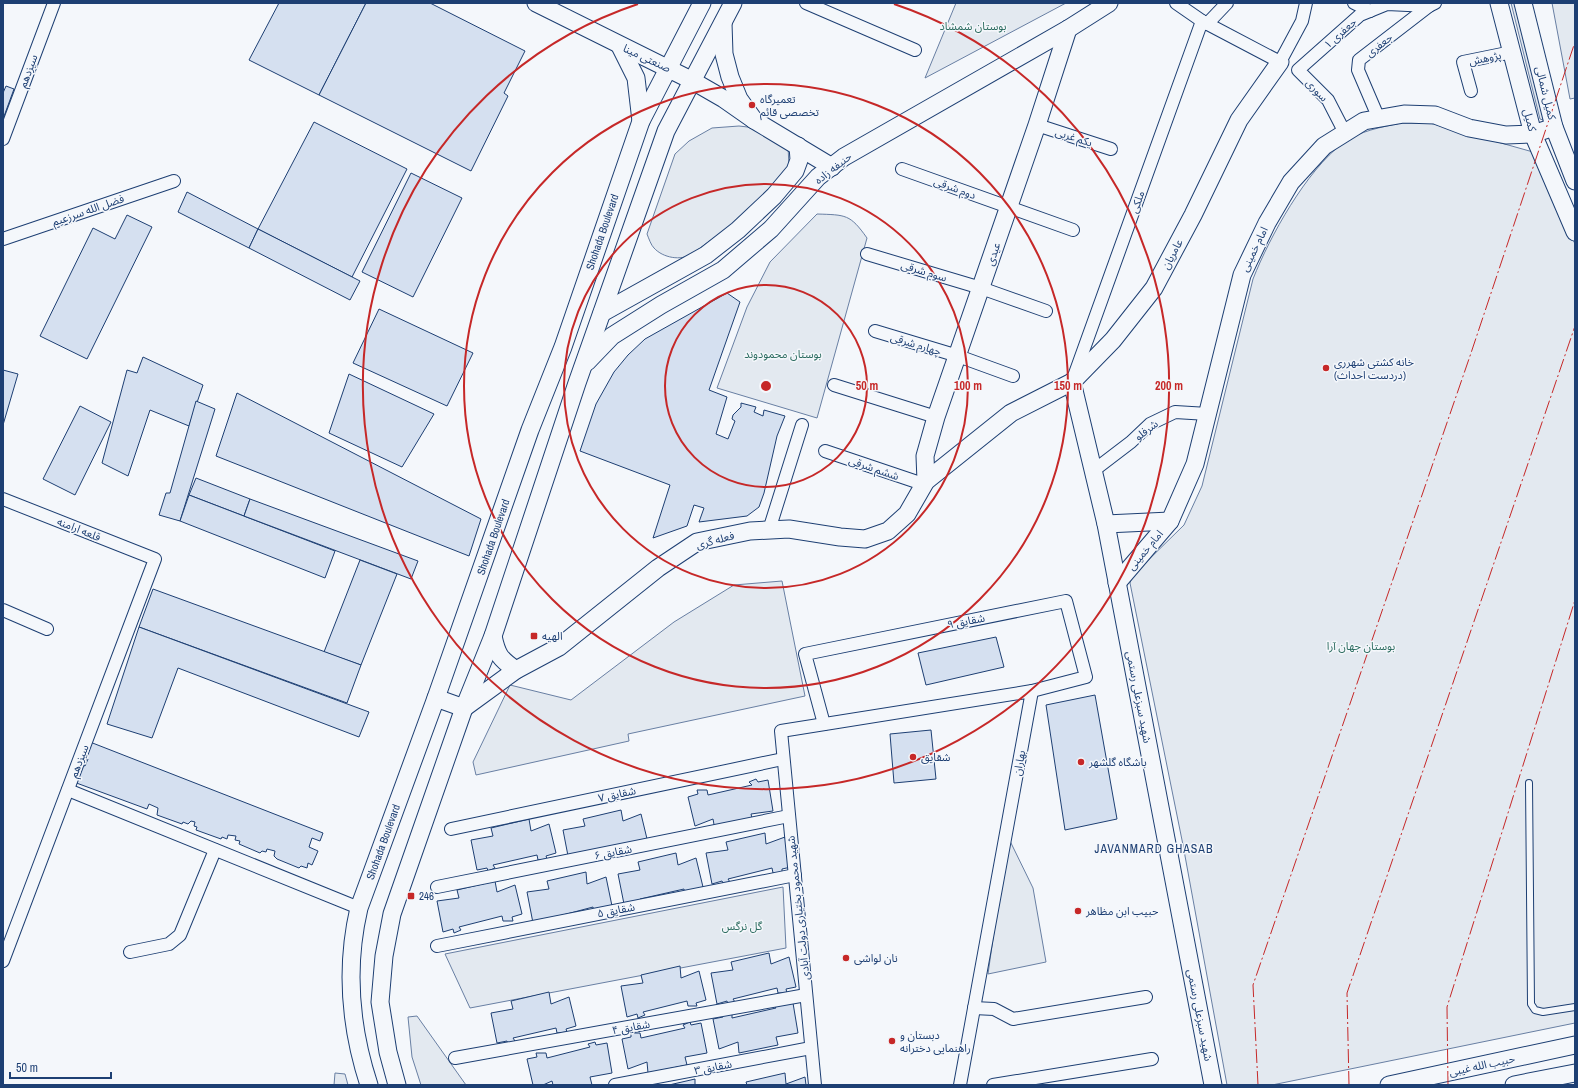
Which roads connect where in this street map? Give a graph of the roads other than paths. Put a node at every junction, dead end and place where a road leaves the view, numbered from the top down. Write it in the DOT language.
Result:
graph roads {
  1 [pos="54,3"];
  2 [pos="536,3"];
  3 [pos="702,3"];
  4 [pos="733,3"];
  5 [pos="806,3"];
  6 [pos="1109,3"];
  7 [pos="1176,3"];
  8 [pos="1227,3"];
  9 [pos="1306,3"];
  10 [pos="1354,3"];
  11 [pos="1499,3"];
  12 [pos="1523,3"];
  13 [pos="1432,4"];
  14 [pos="1370,11"];
  15 [pos="723,21"];
  16 [pos="1205,23"];
  17 [pos="1068,29"];
  18 [pos="620,46"];
  19 [pos="915,50"];
  20 [pos="1512,52"];
  21 [pos="1280,62"];
  22 [pos="668,68"];
  23 [pos="1298,70"];
  24 [pos="691,80"];
  25 [pos="1471,91"];
  26 [pos="1379,119"];
  27 [pos="754,120"];
  28 [pos="641,121"];
  29 [pos="1038,125"];
  30 [pos="1554,127"];
  31 [pos="1345,133"];
  32 [pos="1533,134"];
  33 [pos="3,139"];
  34 [pos="798,146"];
  35 [pos="1111,149"];
  36 [pos="832,167"];
  37 [pos="902,169"];
  38 [pos="174,181"];
  39 [pos="1575,181"];
  40 [pos="1008,207"];
  41 [pos="1073,230"];
  42 [pos="1575,232"];
  43 [pos="3,239"];
  44 [pos="867,254"];
  45 [pos="982,288"];
  46 [pos="1046,311"];
  47 [pos="602,313"];
  48 [pos="875,331"];
  49 [pos="958,356"];
  50 [pos="583,365"];
  51 [pos="1013,376"];
  52 [pos="1072,382"];
  53 [pos="834,385"];
  54 [pos="1208,414"];
  55 [pos="936,417"];
  56 [pos="802,425"];
  57 [pos="825,451"];
  58 [pos="1093,471"];
  59 [pos="924,483"];
  60 [pos="3,499"];
  61 [pos="1170,521"];
  62 [pos="1106,524"];
  63 [pos="769,530"];
  64 [pos="155,559"];
  65 [pos="1117,583"];
  66 [pos="3,610"];
  67 [pos="47,629"];
  68 [pos="493,636"];
  69 [pos="516,670"];
  70 [pos="1032,691"];
  71 [pos="436,698"];
  72 [pos="464,708"];
  73 [pos="824,724"];
  74 [pos="784,759"];
  75 [pos="1529,783"];
  76 [pos="68,790"];
  77 [pos="789,816"];
  78 [pos="451,829"];
  79 [pos="215,850"];
  80 [pos="795,875"];
  81 [pos="437,887"];
  82 [pos="359,908"];
  83 [pos="438,946"];
  84 [pos="130,952"];
  85 [pos="3,961"];
  86 [pos="806,995"];
  87 [pos="1146,997"];
  88 [pos="1575,1007"];
  89 [pos="974,1008"];
  90 [pos="1575,1045"];
  91 [pos="811,1048"];
  92 [pos="455,1058"];
  93 [pos="1152,1059"];
  94 [pos="1573,1077"];
  95 [pos="369,1085"];
  96 [pos="397,1085"];
  97 [pos="615,1085"];
  98 [pos="815,1085"];
  99 [pos="960,1085"];
  100 [pos="993,1085"];
  101 [pos="1214,1085"];
  102 [pos="1389,1085"];
  103 [pos="1514,1085"];
  1 -- 33 [label="street, سیزدهم"];
  2 -- 18 [label="street, صنعتی مینا"];
  3 -- 22 [label="street, Shohada Boulevard"];
  4 -- 15 [label="street"];
  5 -- 19 [label="street"];
  6 -- 17 [label="street, حنیفه زاده"];
  7 -- 16 [label="street"];
  8 -- 16 [label="street"];
  9 -- 21 [label="street"];
  10 -- 14 [label="street"];
  11 -- 20 [label="street, کمیل"];
  12 -- 30 [label="street, کمیل شمالی"];
  13 -- 14 [label="street, جعفری ۱"];
  13 -- 26 [label="street, جعفری"];
  14 -- 23 [label="street, جعفری ۱"];
  15 -- 24 [label="street"];
  15 -- 27 [label="street"];
  16 -- 21 [label="street"];
  16 -- 52 [label="street, ملکی"];
  17 -- 29 [label="street, عیدی"];
  17 -- 36 [label="street, حنیفه زاده"];
  18 -- 22 [label="street, صنعتی مینا"];
  18 -- 28 [label="street"];
  20 -- 25 [label="street, پژوهش"];
  20 -- 32 [label="street, کمیل"];
  21 -- 52 [label="street, عامریان"];
  22 -- 24 [label="street, صنعتی مینا"];
  22 -- 28 [label="street, Shohada Boulevard"];
  23 -- 31 [label="street, سوری"];
  24 -- 27 [label="street, صنعتی مینا"];
  24 -- 47 [label="street"];
  26 -- 31 [label="street, امام خمینی"];
  26 -- 32 [label="street, امام خمینی"];
  27 -- 34 [label="street, صنعتی مینا"];
  28 -- 71 [label="street, Shohada Boulevard"];
  29 -- 35 [label="street, یکم غربی"];
  29 -- 40 [label="street, عیدی"];
  30 -- 32 [label="street, امام خمینی"];
  30 -- 39 [label="street, کمیل شمالی"];
  31 -- 54 [label="street, امام خمینی"];
  32 -- 42 [label="street, کمیل"];
  34 -- 36 [label="street, صنعتی مینا"];
  34 -- 47 [label="street"];
  36 -- 50 [label="street, حنیفه زاده"];
  37 -- 40 [label="street, دوم شرقی"];
  38 -- 43 [label="street, فضل الله سرزعیم"];
  40 -- 41 [label="street, دوم شرقی"];
  40 -- 45 [label="street, عیدی"];
  44 -- 45 [label="street, سوم شرقی"];
  45 -- 46 [label="street, سوم شرقی"];
  45 -- 49 [label="street, عیدی"];
  47 -- 50 [label="street"];
  48 -- 49 [label="street, چهارم شرقی"];
  49 -- 51 [label="street, چهارم شرقی"];
  49 -- 55 [label="street, عیدی"];
  50 -- 68 [label="street"];
  52 -- 58 [label="street, شهید سبزعلی رستمی"];
  52 -- 59 [label="street, عامریان"];
  53 -- 55 [label="street"];
  54 -- 58 [label="street, شرفلو"];
  54 -- 61 [label="street, امام خمینی"];
  55 -- 59 [label="street, عیدی"];
  56 -- 63 [label="street"];
  57 -- 59 [label="street, ششم شرقی"];
  58 -- 62 [label="street, شهید سبزعلی رستمی"];
  59 -- 63 [label="street, فعله گری"];
  60 -- 64 [label="street, قلعه ارامنه"];
  61 -- 62 [label="street"];
  61 -- 65 [label="street, امام خمینی"];
  62 -- 65 [label="street, شهید سبزعلی رستمی"];
  63 -- 69 [label="street, فعله گری"];
  64 -- 76 [label="street, سیزدهم"];
  65 -- 101 [label="street, شهید سبزعلی رستمی"];
  66 -- 67 [label="street"];
  68 -- 69 [label="street"];
  68 -- 72 [label="street"];
  69 -- 72 [label="street, فعله گری"];
  70 -- 73 [label="street"];
  70 -- 73 [label="street, شقایق ۹"];
  70 -- 89 [label="street, بهاران"];
  71 -- 72 [label="street"];
  71 -- 82 [label="street, Shohada Boulevard"];
  72 -- 96 [label="street"];
  73 -- 74 [label="street, شهید محمود بختیاری دولت آبادی"];
  74 -- 77 [label="street, شهید محمود بختیاری دولت آبادی"];
  74 -- 78 [label="street, شقایق ۷"];
  75 -- 88 [label="lane"];
  76 -- 79 [label="street"];
  76 -- 85 [label="street, سیزدهم"];
  77 -- 80 [label="street, شهید محمود بختیاری دولت آبادی"];
  77 -- 81 [label="street, شقایق ۶"];
  79 -- 82 [label="street"];
  79 -- 84 [label="street"];
  80 -- 83 [label="street, شقایق ۵"];
  80 -- 86 [label="street, شهید محمود بختیاری دولت آبادی"];
  82 -- 95 [label="street, Shohada Boulevard"];
  86 -- 91 [label="street, شهید محمود بختیاری دولت آبادی"];
  86 -- 92 [label="street, شقایق ۴"];
  87 -- 89 [label="street"];
  89 -- 99 [label="street, بهاران"];
  90 -- 102 [label="street, حبیب الله غیبی"];
  91 -- 97 [label="street, شقایق ۳"];
  91 -- 98 [label="street, شهید محمود بختیاری دولت آبادی"];
  93 -- 100 [label="street"];
  94 -- 103 [label="street"];
}
